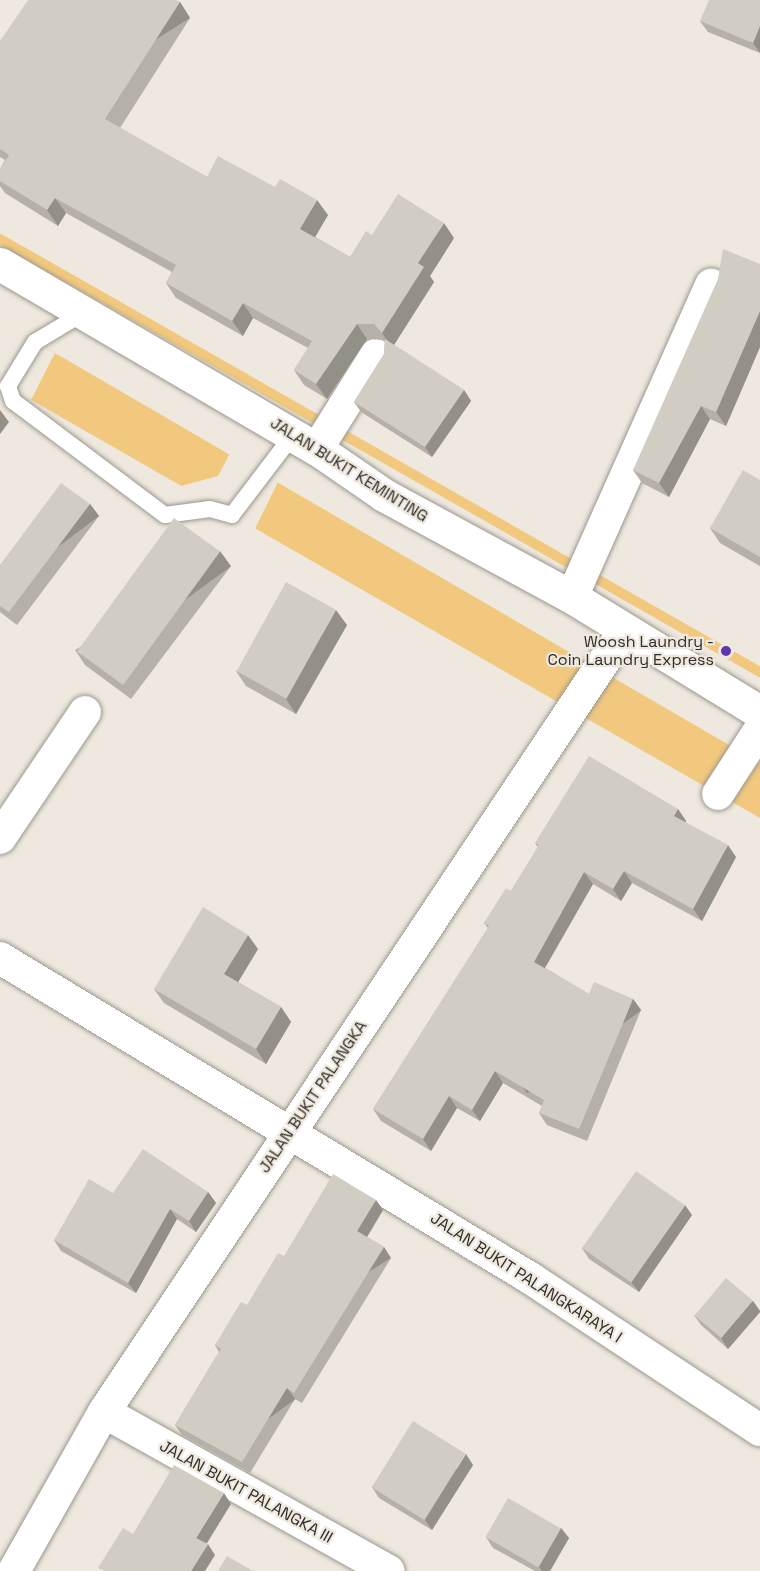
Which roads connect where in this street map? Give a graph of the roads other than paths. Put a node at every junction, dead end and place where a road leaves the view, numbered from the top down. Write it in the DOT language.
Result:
graph roads {
  1 [pos="0,264"];
  2 [pos="711,285"];
  3 [pos="85,312"];
  4 [pos="376,355"];
  5 [pos="305,442"];
  6 [pos="572,597"];
  7 [pos="624,631"];
  8 [pos="85,712"];
  9 [pos="760,712"];
  10 [pos="752,741"];
  11 [pos="718,794"];
  12 [pos="0,838"];
  13 [pos="0,958"];
  14 [pos="290,1129"];
  15 [pos="104,1412"];
  16 [pos="760,1430"];
  17 [pos="14,1571"];
  18 [pos="389,1571"];
  1 -- 3 [label="main road, JALAN BUKIT KEMINTING"];
  2 -- 6 [label="street"];
  3 -- 5 [label="main road, JALAN BUKIT KEMINTING"];
  3 -- 5 [label="lane"];
  4 -- 5 [label="street"];
  5 -- 6 [label="main road, JALAN BUKIT KEMINTING"];
  6 -- 7 [label="main road, JALAN BUKIT KEMINTING"];
  7 -- 9 [label="main road, JALAN BUKIT KEMINTING"];
  7 -- 14 [label="street, JALAN BUKIT PALANGKA"];
  8 -- 12 [label="street"];
  10 -- 11 [label="street"];
  13 -- 14 [label="street, JALAN BUKIT PALANGKARAYA I"];
  14 -- 15 [label="street, JALAN BUKIT PALANGKA"];
  14 -- 16 [label="street, JALAN BUKIT PALANGKARAYA I"];
  15 -- 17 [label="street, JALAN BUKIT PALANGKA"];
  15 -- 18 [label="street, JALAN BUKIT PALANGKA III"];
}
